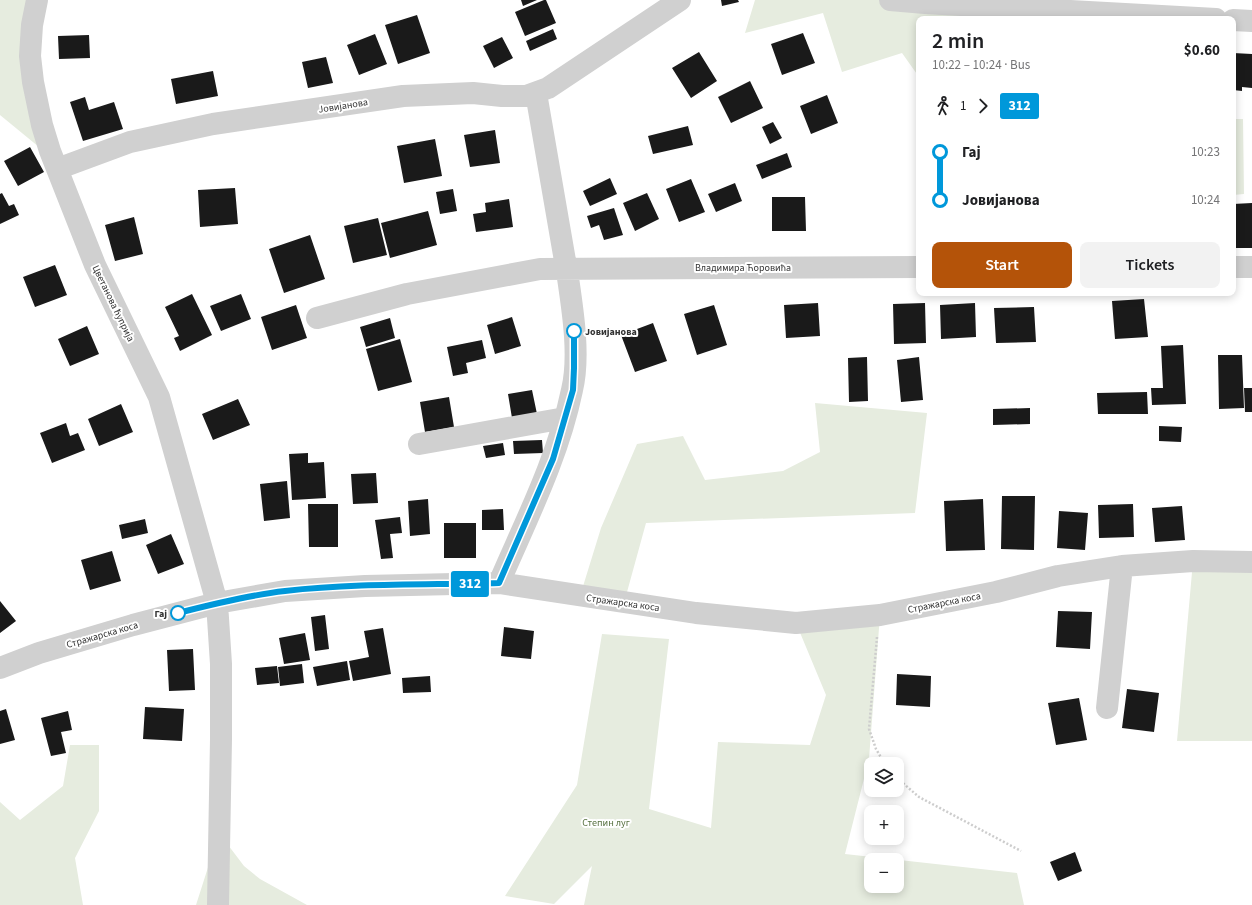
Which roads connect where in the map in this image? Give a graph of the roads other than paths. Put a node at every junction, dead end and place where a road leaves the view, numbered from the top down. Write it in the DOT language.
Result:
graph roads {
  1 [pos="37,0"];
  2 [pos="680,0"];
  3 [pos="890,0"];
  4 [pos="1165,16"];
  5 [pos="1236,20"];
  6 [pos="1252,21"];
  7 [pos="536,93"];
  8 [pos="57,168"];
  9 [pos="567,267"];
  10 [pos="916,267"];
  11 [pos="1236,267"];
  12 [pos="1252,267"];
  13 [pos="317,318"];
  14 [pos="565,418"];
  15 [pos="419,444"];
  16 [pos="1252,562"];
  17 [pos="1122,566"];
  18 [pos="499,583"];
  19 [pos="217,603"];
  20 [pos="0,668"];
  21 [pos="1106,708"];
  22 [pos="218,905"];
  1 -- 8 [label="street, Цветанова ћуприја"];
  2 -- 7 [label="street, Јовијанова"];
  3 -- 4 [label="street"];
  5 -- 6 [label="street"];
  7 -- 8 [label="street, Јовијанова"];
  7 -- 9 [label="street"];
  8 -- 19 [label="street, Цветанова ћуприја"];
  9 -- 10 [label="street, Владимира Ћоровића"];
  9 -- 13 [label="street"];
  9 -- 14 [label="street"];
  11 -- 12 [label="street"];
  14 -- 15 [label="street"];
  14 -- 18 [label="street"];
  16 -- 17 [label="street, Стражарска коса"];
  17 -- 18 [label="street, Стражарска коса"];
  17 -- 21 [label="street"];
  18 -- 19 [label="street, Стражарска коса"];
  19 -- 20 [label="street, Стражарска коса"];
  19 -- 22 [label="street, Цветанова ћуприја"];
}
